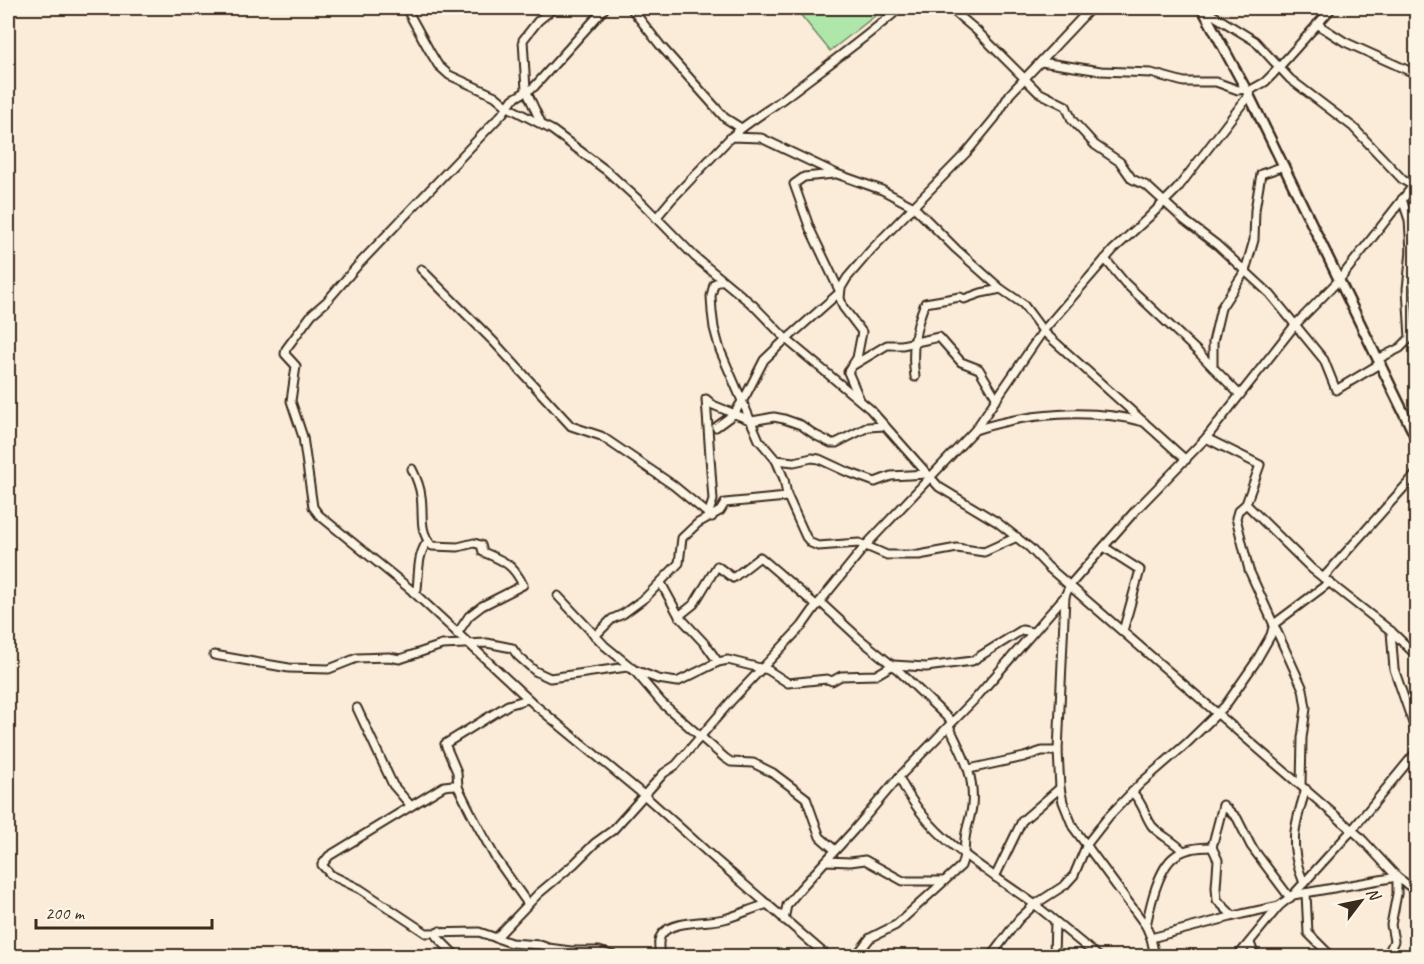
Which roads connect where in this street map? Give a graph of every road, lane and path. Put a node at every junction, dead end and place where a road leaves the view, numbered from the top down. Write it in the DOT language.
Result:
graph roads {
  1 [pos="406,8"];
  2 [pos="554,8"];
  3 [pos="605,8"];
  4 [pos="631,8"];
  5 [pos="900,8"];
  6 [pos="950,8"];
  7 [pos="1091,8"];
  8 [pos="1203,8"];
  9 [pos="1332,8"];
  10 [pos="1317,24"];
  11 [pos="1041,62"];
  12 [pos="1279,68"];
  13 [pos="1416,74"];
  14 [pos="1025,78"];
  15 [pos="526,90"];
  16 [pos="1247,92"];
  17 [pos="507,107"];
  18 [pos="542,125"];
  19 [pos="741,128"];
  20 [pos="731,137"];
  21 [pos="1284,166"];
  22 [pos="837,174"];
  23 [pos="1415,185"];
  24 [pos="1402,199"];
  25 [pos="1165,202"];
  26 [pos="914,207"];
  27 [pos="657,218"];
  28 [pos="1414,250"];
  29 [pos="1105,260"];
  30 [pos="421,269"];
  31 [pos="1245,271"];
  32 [pos="1340,279"];
  33 [pos="722,280"];
  34 [pos="1001,289"];
  35 [pos="840,292"];
  36 [pos="1295,325"];
  37 [pos="1043,331"];
  38 [pos="786,339"];
  39 [pos="914,342"];
  40 [pos="1379,361"];
  41 [pos="850,367"];
  42 [pos="1213,367"];
  43 [pos="915,377"];
  44 [pos="1240,395"];
  45 [pos="997,399"];
  46 [pos="743,400"];
  47 [pos="861,400"];
  48 [pos="734,414"];
  49 [pos="752,422"];
  50 [pos="1145,422"];
  51 [pos="885,426"];
  52 [pos="716,427"];
  53 [pos="975,430"];
  54 [pos="1206,438"];
  55 [pos="1416,438"];
  56 [pos="776,460"];
  57 [pos="1186,460"];
  58 [pos="412,469"];
  59 [pos="1416,474"];
  60 [pos="928,476"];
  61 [pos="787,497"];
  62 [pos="1246,504"];
  63 [pos="710,516"];
  64 [pos="1017,537"];
  65 [pos="428,541"];
  66 [pos="866,545"];
  67 [pos="1104,546"];
  68 [pos="1327,580"];
  69 [pos="661,583"];
  70 [pos="1070,585"];
  71 [pos="413,592"];
  72 [pos="558,596"];
  73 [pos="1065,596"];
  74 [pos="818,604"];
  75 [pos="679,616"];
  76 [pos="1274,624"];
  77 [pos="1123,631"];
  78 [pos="1391,631"];
  79 [pos="1032,632"];
  80 [pos="457,634"];
  81 [pos="595,636"];
  82 [pos="467,644"];
  83 [pos="1416,655"];
  84 [pos="214,656"];
  85 [pos="718,662"];
  86 [pos="893,665"];
  87 [pos="632,668"];
  88 [pos="760,669"];
  89 [pos="528,699"];
  90 [pos="357,708"];
  91 [pos="1219,713"];
  92 [pos="950,724"];
  93 [pos="1416,732"];
  94 [pos="700,736"];
  95 [pos="1058,751"];
  96 [pos="1416,752"];
  97 [pos="969,769"];
  98 [pos="899,777"];
  99 [pos="458,787"];
  100 [pos="1303,787"];
  101 [pos="1060,788"];
  102 [pos="1132,792"];
  103 [pos="645,795"];
  104 [pos="411,806"];
  105 [pos="1352,830"];
  106 [pos="1087,844"];
  107 [pos="1212,847"];
  108 [pos="835,850"];
  109 [pos="1183,851"];
  110 [pos="965,856"];
  111 [pos="826,861"];
  112 [pos="995,877"];
  113 [pos="1397,877"];
  114 [pos="943,881"];
  115 [pos="1304,883"];
  116 [pos="1416,891"];
  117 [pos="1306,893"];
  118 [pos="1292,897"];
  119 [pos="528,904"];
  120 [pos="768,904"];
  121 [pos="1034,904"];
  122 [pos="1279,906"];
  123 [pos="1233,916"];
  124 [pos="784,920"];
  125 [pos="1055,922"];
  126 [pos="1146,926"];
  127 [pos="440,931"];
  128 [pos="496,938"];
  129 [pos="1151,938"];
  130 [pos="1250,943"];
  131 [pos="451,957"];
  132 [pos="615,957"];
  133 [pos="660,957"];
  134 [pos="827,957"];
  135 [pos="856,957"];
  136 [pos="991,957"];
  137 [pos="1054,957"];
  138 [pos="1098,957"];
  139 [pos="1155,957"];
  140 [pos="1239,957"];
  141 [pos="1255,957"];
  142 [pos="1331,957"];
  143 [pos="1387,957"];
  1 -- 17 [label="street"];
  2 -- 15 [label="street"];
  3 -- 15 [label="street"];
  4 -- 19 [label="street"];
  5 -- 19 [label="street"];
  6 -- 14 [label="street"];
  7 -- 11 [label="street"];
  8 -- 12 [label="street"];
  8 -- 16 [label="street"];
  9 -- 10 [label="street"];
  10 -- 12 [label="street"];
  10 -- 13 [label="street"];
  11 -- 14 [label="street"];
  11 -- 16 [label="street"];
  12 -- 16 [label="street"];
  12 -- 23 [label="street"];
  14 -- 25 [label="street"];
  14 -- 26 [label="street"];
  15 -- 17 [label="street"];
  15 -- 18 [label="street"];
  16 -- 21 [label="street"];
  16 -- 25 [label="street"];
  17 -- 18 [label="street"];
  17 -- 71 [label="street"];
  18 -- 27 [label="street"];
  19 -- 20 [label="street"];
  20 -- 22 [label="street"];
  20 -- 27 [label="street"];
  21 -- 31 [label="street"];
  21 -- 32 [label="street"];
  22 -- 26 [label="street"];
  22 -- 35 [label="street"];
  23 -- 24 [label="street"];
  24 -- 28 [label="street"];
  24 -- 32 [label="street"];
  25 -- 29 [label="street"];
  25 -- 31 [label="street"];
  26 -- 34 [label="street"];
  26 -- 35 [label="street"];
  27 -- 33 [label="street"];
  28 -- 40 [label="street"];
  29 -- 37 [label="street"];
  29 -- 42 [label="street"];
  30 -- 63 [label="street"];
  31 -- 36 [label="street"];
  31 -- 42 [label="street"];
  32 -- 36 [label="street"];
  32 -- 40 [label="street"];
  33 -- 38 [label="street"];
  33 -- 46 [label="street"];
  34 -- 37 [label="street"];
  34 -- 39 [label="street"];
  35 -- 38 [label="street"];
  35 -- 41 [label="street"];
  36 -- 40 [label="street"];
  36 -- 44 [label="street"];
  37 -- 45 [label="street"];
  37 -- 50 [label="street"];
  38 -- 46 [label="street"];
  38 -- 47 [label="street"];
  39 -- 41 [label="street"];
  39 -- 43 [label="street"];
  39 -- 45 [label="street"];
  40 -- 55 [label="street"];
  41 -- 47 [label="street"];
  42 -- 44 [label="street"];
  44 -- 54 [label="street"];
  45 -- 53 [label="street"];
  46 -- 48 [label="street"];
  46 -- 49 [label="street"];
  47 -- 51 [label="street"];
  48 -- 49 [label="street"];
  48 -- 52 [label="street"];
  48 -- 63 [label="street"];
  49 -- 51 [label="street"];
  49 -- 56 [label="street"];
  50 -- 53 [label="street"];
  50 -- 57 [label="street"];
  51 -- 60 [label="street"];
  53 -- 60 [label="street"];
  54 -- 57 [label="street"];
  54 -- 62 [label="street"];
  56 -- 60 [label="street"];
  56 -- 61 [label="street"];
  57 -- 67 [label="street"];
  58 -- 65 [label="street"];
  59 -- 68 [label="street"];
  60 -- 64 [label="street"];
  60 -- 66 [label="street"];
  61 -- 63 [label="street"];
  61 -- 66 [label="street"];
  62 -- 68 [label="street"];
  62 -- 76 [label="street"];
  63 -- 69 [label="street"];
  64 -- 66 [label="street"];
  64 -- 70 [label="street"];
  65 -- 71 [label="street"];
  65 -- 80 [label="street"];
  66 -- 74 [label="street"];
  67 -- 70 [label="street"];
  67 -- 77 [label="street"];
  68 -- 76 [label="street"];
  68 -- 78 [label="street"];
  69 -- 75 [label="street"];
  69 -- 81 [label="street"];
  70 -- 73 [label="street"];
  70 -- 77 [label="street"];
  71 -- 80 [label="street"];
  72 -- 81 [label="street"];
  73 -- 79 [label="street"];
  73 -- 95 [label="street"];
  74 -- 75 [label="street"];
  74 -- 86 [label="street"];
  74 -- 88 [label="street"];
  75 -- 85 [label="street"];
  76 -- 91 [label="street"];
  76 -- 100 [label="street"];
  77 -- 91 [label="street"];
  78 -- 83 [label="street"];
  78 -- 93 [label="street"];
  79 -- 86 [label="street"];
  79 -- 92 [label="street"];
  80 -- 82 [label="street"];
  81 -- 87 [label="street"];
  82 -- 84 [label="street"];
  82 -- 87 [label="street"];
  82 -- 89 [label="street"];
  85 -- 87 [label="street"];
  85 -- 88 [label="street"];
  86 -- 88 [label="street"];
  86 -- 92 [label="street"];
  87 -- 94 [label="street"];
  88 -- 94 [label="street"];
  89 -- 99 [label="street"];
  89 -- 103 [label="street"];
  90 -- 104 [label="street"];
  91 -- 100 [label="street"];
  91 -- 102 [label="street"];
  92 -- 97 [label="street"];
  92 -- 98 [label="street"];
  94 -- 103 [label="street"];
  94 -- 108 [label="street"];
  95 -- 97 [label="street"];
  95 -- 101 [label="street"];
  96 -- 105 [label="street"];
  97 -- 110 [label="street"];
  98 -- 108 [label="street"];
  98 -- 110 [label="street"];
  99 -- 104 [label="street"];
  99 -- 119 [label="street"];
  100 -- 105 [label="street"];
  100 -- 115 [label="street"];
  101 -- 106 [label="street"];
  101 -- 112 [label="street"];
  102 -- 106 [label="street"];
  102 -- 109 [label="street"];
  103 -- 119 [label="street"];
  103 -- 120 [label="street"];
  104 -- 127 [label="street"];
  105 -- 113 [label="street"];
  105 -- 115 [label="street"];
  106 -- 121 [label="street"];
  106 -- 126 [label="street"];
  107 -- 109 [label="street"];
  107 -- 118 [label="street"];
  107 -- 123 [label="street"];
  108 -- 111 [label="street"];
  109 -- 126 [label="street"];
  110 -- 112 [label="street"];
  110 -- 114 [label="street"];
  111 -- 114 [label="street"];
  111 -- 124 [label="street"];
  112 -- 121 [label="street"];
  113 -- 116 [label="street"];
  113 -- 117 [label="street"];
  113 -- 143 [label="street"];
  114 -- 135 [label="street"];
  115 -- 118 [label="street"];
  117 -- 118 [label="street"];
  117 -- 142 [label="street"];
  118 -- 122 [label="street"];
  119 -- 128 [label="street"];
  120 -- 124 [label="street"];
  120 -- 133 [label="street"];
  121 -- 125 [label="street"];
  121 -- 136 [label="street"];
  122 -- 123 [label="street"];
  122 -- 130 [label="street"];
  123 -- 129 [label="street"];
  124 -- 134 [label="street"];
  125 -- 137 [label="street"];
  125 -- 138 [label="street"];
  126 -- 129 [label="street"];
  127 -- 128 [label="street"];
  127 -- 131 [label="street"];
  128 -- 132 [label="street"];
  129 -- 139 [label="street"];
  130 -- 140 [label="street"];
  130 -- 141 [label="street"];
}
